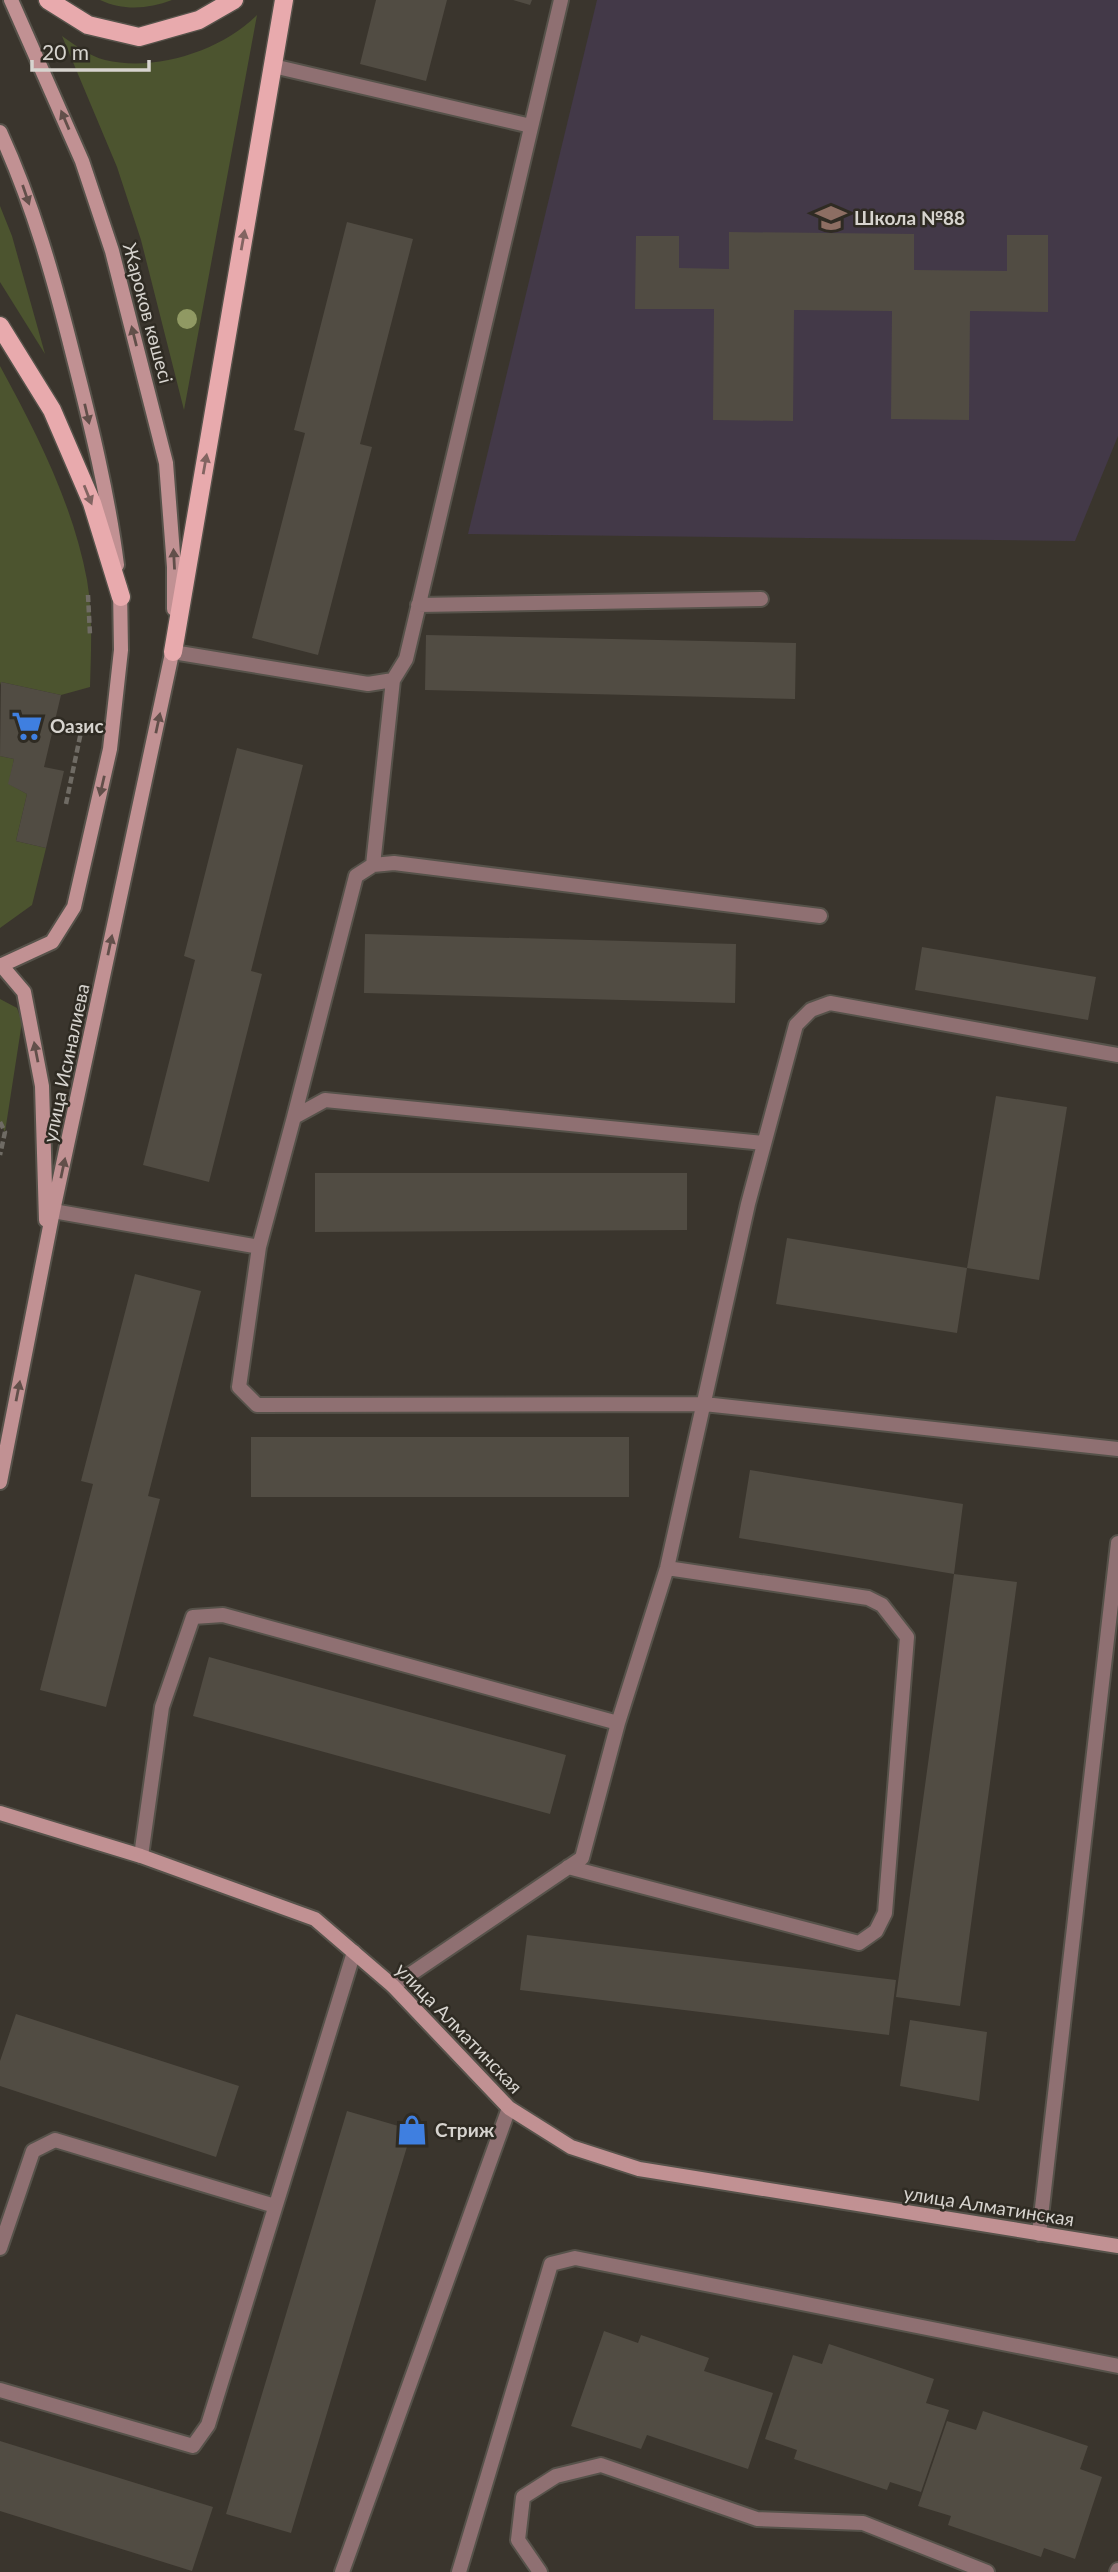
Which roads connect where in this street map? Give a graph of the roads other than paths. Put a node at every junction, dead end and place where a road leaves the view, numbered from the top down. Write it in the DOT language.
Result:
graph roads {
  1 [pos="11,0"];
  2 [pos="48,0"];
  3 [pos="233,0"];
  4 [pos="284,0"];
  5 [pos="561,0"];
  6 [pos="273,65"];
  7 [pos="531,126"];
  8 [pos="0,132"];
  9 [pos="0,326"];
  10 [pos="121,597"];
  11 [pos="761,598"];
  12 [pos="418,605"];
  13 [pos="173,652"];
  14 [pos="393,680"];
  15 [pos="373,865"];
  16 [pos="820,916"];
  17 [pos="0,965"];
  18 [pos="1118,1055"];
  19 [pos="294,1116"];
  20 [pos="764,1143"];
  21 [pos="53,1211"];
  22 [pos="48,1242"];
  23 [pos="259,1247"];
  24 [pos="704,1404"];
  25 [pos="1118,1449"];
  26 [pos="0,1482"];
  27 [pos="1118,1543"];
  28 [pos="667,1568"];
  29 [pos="618,1723"];
  30 [pos="0,1813"];
  31 [pos="141,1856"];
  32 [pos="568,1867"];
  33 [pos="354,1952"];
  34 [pos="393,1986"];
  35 [pos="509,2108"];
  36 [pos="275,2206"];
  37 [pos="1039,2234"];
  38 [pos="1118,2246"];
  39 [pos="0,2248"];
  40 [pos="1118,2366"];
  41 [pos="0,2390"];
  42 [pos="342,2572"];
  43 [pos="459,2572"];
  44 [pos="540,2572"];
  45 [pos="987,2572"];
  13 -- 1 [label="street, Жароков көшесі, one-way"];
  2 -- 3 [label="main road"];
  4 -- 6 [label="main road"];
  5 -- 7 [label="street"];
  6 -- 7 [label="street"];
  13 -- 6 [label="main road, one-way"];
  7 -- 12 [label="street"];
  8 -- 10 [label="street, one-way"];
  9 -- 10 [label="main road, one-way"];
  10 -- 17 [label="street, one-way"];
  11 -- 12 [label="street"];
  12 -- 14 [label="street"];
  13 -- 14 [label="street"];
  21 -- 13 [label="street, улица Исиналиева, one-way"];
  14 -- 15 [label="street"];
  15 -- 16 [label="street"];
  15 -- 19 [label="street"];
  22 -- 17 [label="street, one-way"];
  18 -- 20 [label="street"];
  19 -- 20 [label="street"];
  19 -- 23 [label="street"];
  20 -- 24 [label="street"];
  21 -- 22 [label="street, улица Исиналиева"];
  21 -- 23 [label="street"];
  26 -- 22 [label="street, улица Исиналиева, one-way"];
  23 -- 24 [label="street"];
  24 -- 25 [label="street"];
  24 -- 28 [label="street"];
  27 -- 37 [label="street"];
  28 -- 29 [label="street"];
  28 -- 32 [label="street"];
  29 -- 31 [label="street"];
  29 -- 32 [label="street"];
  30 -- 31 [label="street, улица Алматинская"];
  31 -- 33 [label="street, улица Алматинская"];
  32 -- 34 [label="street"];
  33 -- 34 [label="street, улица Алматинская"];
  33 -- 36 [label="street"];
  34 -- 35 [label="street, улица Алматинская"];
  35 -- 37 [label="street, улица Алматинская"];
  35 -- 42 [label="street"];
  36 -- 39 [label="street"];
  36 -- 41 [label="street"];
  37 -- 38 [label="street, улица Алматинская"];
  40 -- 43 [label="street"];
  44 -- 45 [label="street"];
}
